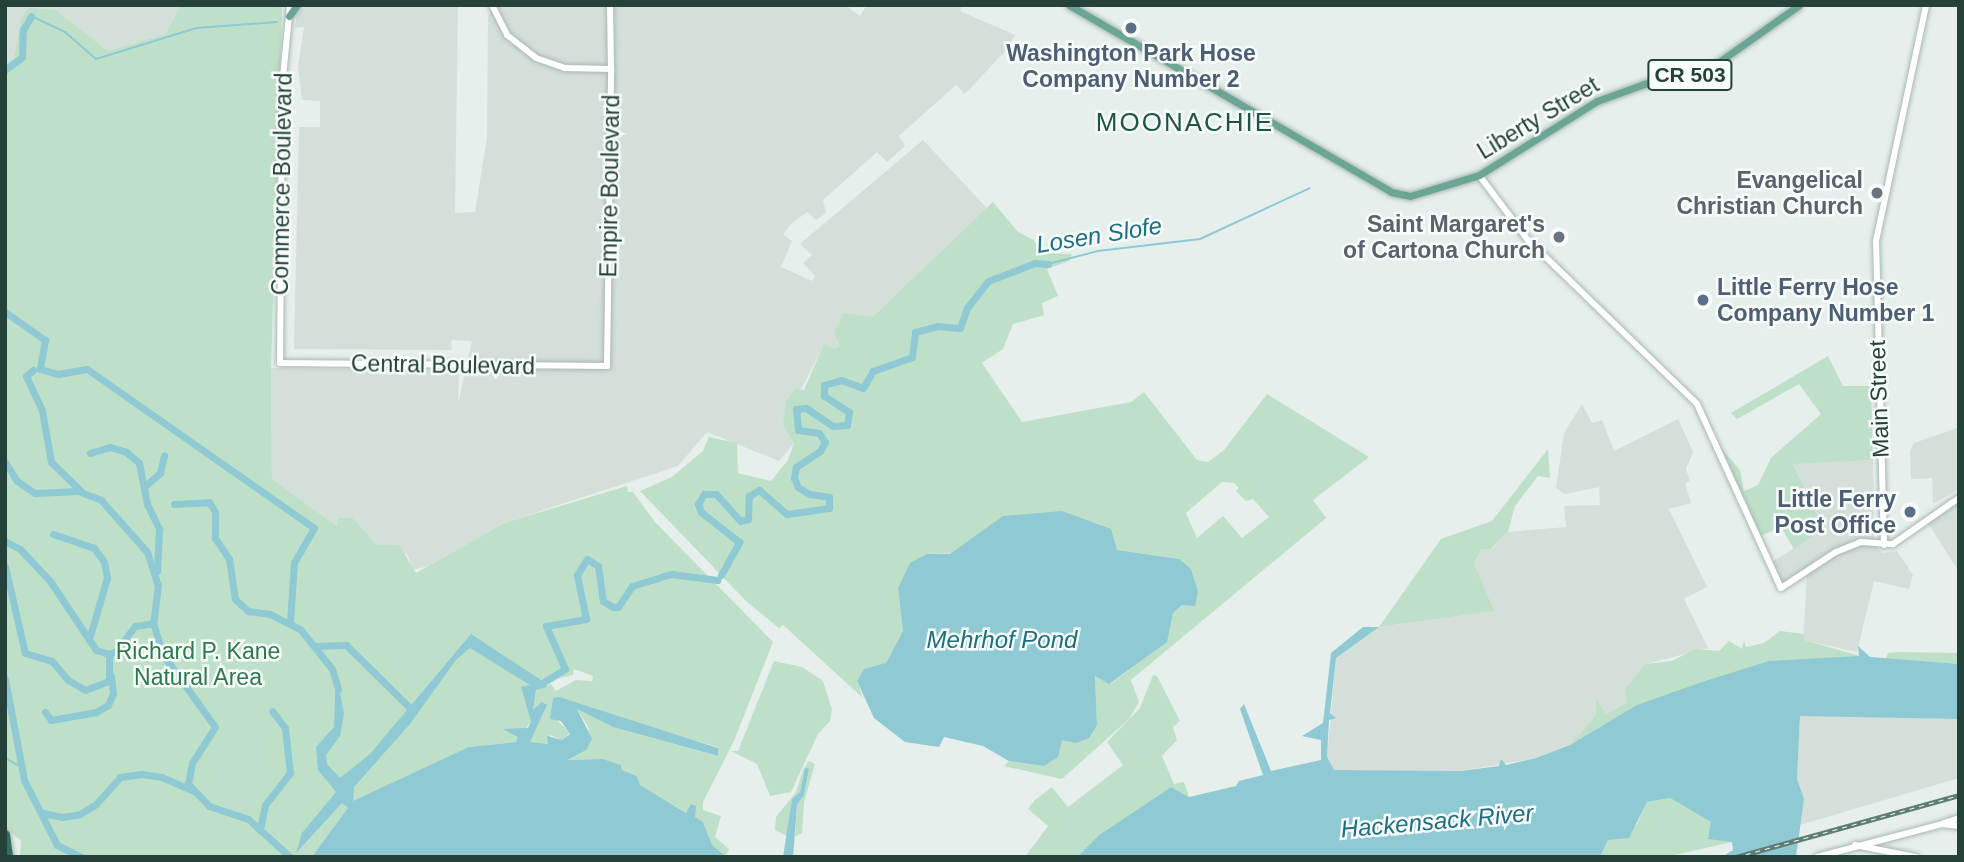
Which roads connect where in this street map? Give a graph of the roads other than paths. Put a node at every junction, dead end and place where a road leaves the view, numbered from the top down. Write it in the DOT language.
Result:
graph roads {
  1 [pos="290,5"];
  2 [pos="297,5"];
  3 [pos="492,5"];
  4 [pos="610,5"];
  5 [pos="1069,5"];
  6 [pos="1799,5"];
  7 [pos="1926,5"];
  8 [pos="289,16"];
  9 [pos="611,69"];
  10 [pos="1479,175"];
  11 [pos="280,363"];
  12 [pos="607,366"];
  13 [pos="1959,498"];
  14 [pos="1884,545"];
  15 [pos="1959,818"];
  16 [pos="1942,824"];
  17 [pos="1959,826"];
  18 [pos="5,835"];
  19 [pos="1874,839"];
  20 [pos="1853,845"];
  21 [pos="1878,849"];
  22 [pos="1817,855"];
  23 [pos="8,857"];
  24 [pos="1916,857"];
  1 -- 8 [label="street, Commerce Boulevard"];
  2 -- 8 [label="main road"];
  3 -- 9 [label="street"];
  4 -- 9 [label="street, Empire Boulevard"];
  5 -- 10 [label="main road, Liberty Street / CR 503"];
  6 -- 10 [label="main road, Liberty Street / CR 503"];
  7 -- 14 [label="street, Main Street"];
  8 -- 11 [label="street, Commerce Boulevard"];
  9 -- 12 [label="street, Empire Boulevard"];
  10 -- 14 [label="street"];
  11 -- 12 [label="street, Central Boulevard"];
  13 -- 14 [label="street"];
  15 -- 16 [label="street"];
  16 -- 17 [label="street"];
  16 -- 19 [label="street"];
  18 -- 23 [label="highway"];
  19 -- 20 [label="street"];
  19 -- 21 [label="street"];
  20 -- 21 [label="street"];
  20 -- 22 [label="street"];
  21 -- 24 [label="street"];
}
